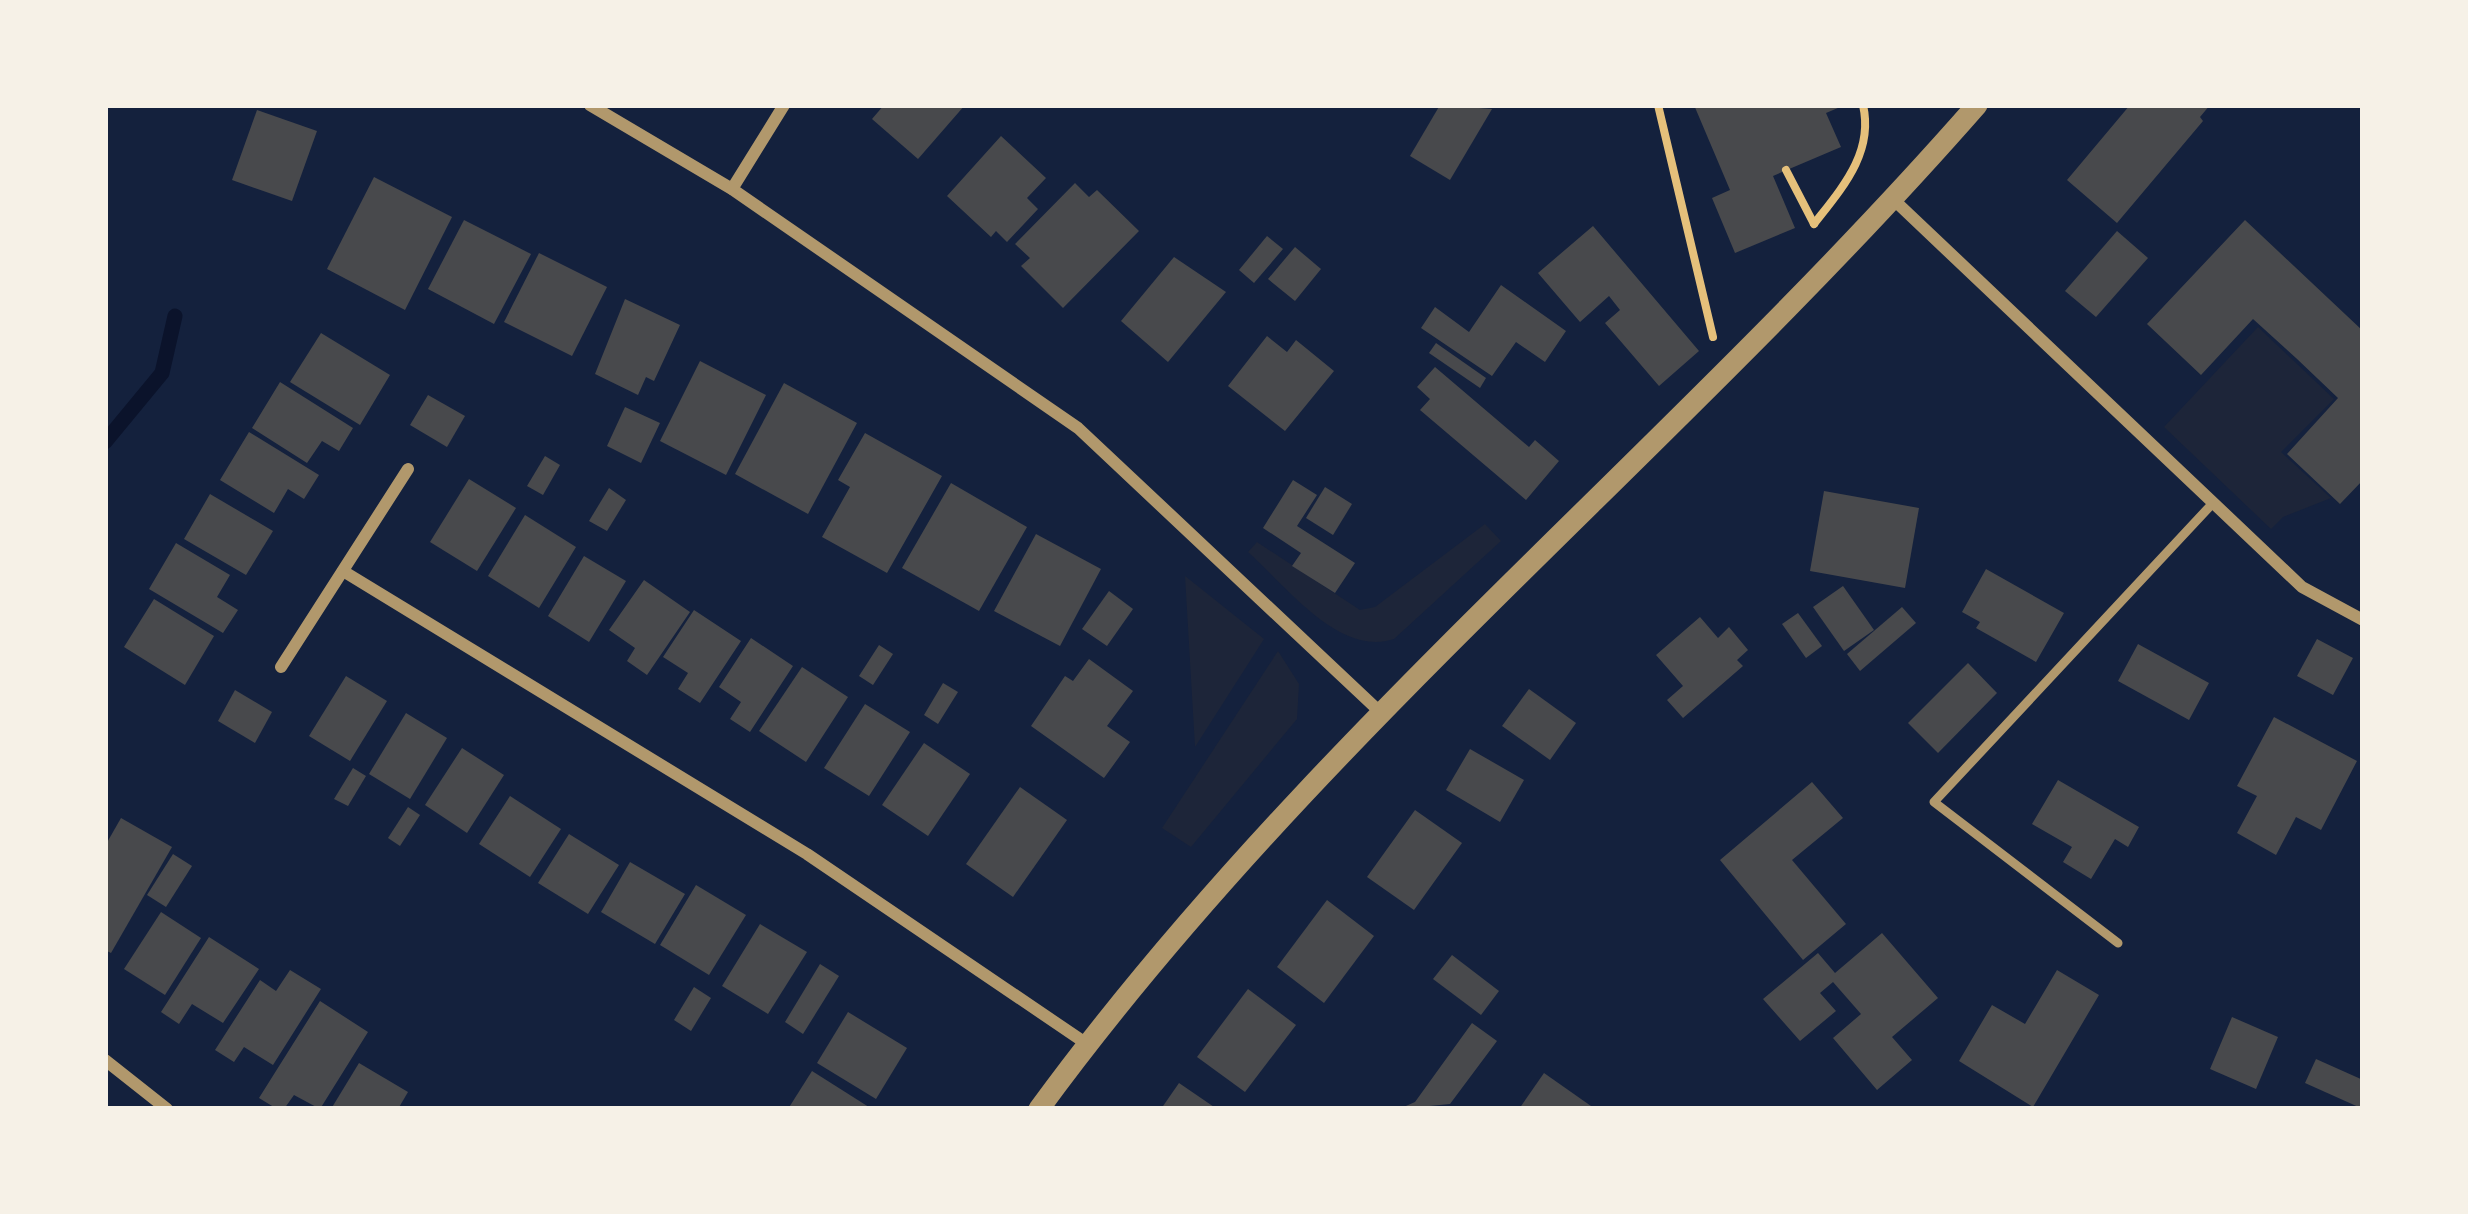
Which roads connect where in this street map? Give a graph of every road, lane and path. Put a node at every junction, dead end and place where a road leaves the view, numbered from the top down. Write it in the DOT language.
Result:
graph roads {
  1 [pos="590,105"];
  2 [pos="784,105"];
  3 [pos="1658,105"];
  4 [pos="1863,105"];
  5 [pos="1977,105"];
  6 [pos="1786,170"];
  7 [pos="732,189"];
  8 [pos="1894,200"];
  9 [pos="1814,224"];
  10 [pos="1799,240"];
  11 [pos="1727,321"];
  12 [pos="1713,337"];
  13 [pos="1699,399"];
  14 [pos="408,469"];
  15 [pos="2213,502"];
  16 [pos="343,571"];
  17 [pos="2363,620"];
  18 [pos="281,667"];
  19 [pos="1379,711"];
  20 [pos="2118,943"];
  21 [pos="1087,1044"];
  22 [pos="105,1060"];
  23 [pos="166,1109"];
  24 [pos="1039,1109"];
  1 -- 7 [label="street"];
  2 -- 7 [label="street"];
  3 -- 12 [label="path"];
  4 -- 9 [label="path"];
  5 -- 8 [label="street"];
  6 -- 9 [label="path"];
  7 -- 19 [label="street"];
  8 -- 13 [label="street"];
  8 -- 15 [label="street"];
  9 -- 10 [label="path"];
  11 -- 12 [label="path"];
  12 -- 13 [label="path"];
  13 -- 19 [label="street"];
  14 -- 16 [label="street"];
  15 -- 17 [label="street"];
  15 -- 20 [label="lane"];
  16 -- 18 [label="street"];
  16 -- 21 [label="street"];
  19 -- 21 [label="street"];
  21 -- 24 [label="street"];
  22 -- 23 [label="street"];
}
